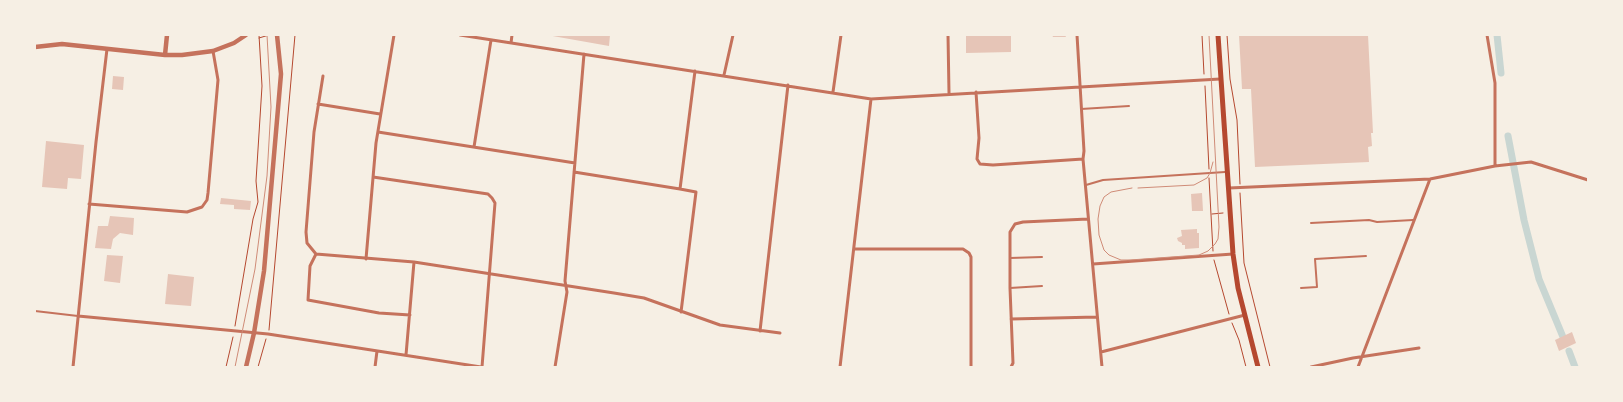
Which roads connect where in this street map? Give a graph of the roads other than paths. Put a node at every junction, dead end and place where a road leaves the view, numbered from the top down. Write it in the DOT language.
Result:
graph roads {
  1 [pos="167,35"];
  2 [pos="246,35"];
  3 [pos="278,35"];
  4 [pos="394,35"];
  5 [pos="460,35"];
  6 [pos="512,35"];
  7 [pos="733,35"];
  8 [pos="841,35"];
  9 [pos="948,35"];
  10 [pos="1077,35"];
  11 [pos="1218,35"];
  12 [pos="1487,35"];
  13 [pos="491,40"];
  14 [pos="511,43"];
  15 [pos="35,48"];
  16 [pos="107,50"];
  17 [pos="213,51"];
  18 [pos="584,54"];
  19 [pos="165,55"];
  20 [pos="695,71"];
  21 [pos="724,75"];
  22 [pos="323,76"];
  23 [pos="1220,78"];
  24 [pos="788,86"];
  25 [pos="1079,86"];
  26 [pos="833,92"];
  27 [pos="976,92"];
  28 [pos="949,94"];
  29 [pos="871,99"];
  30 [pos="318,104"];
  31 [pos="1129,106"];
  32 [pos="1081,109"];
  33 [pos="380,114"];
  34 [pos="378,132"];
  35 [pos="474,147"];
  36 [pos="1083,159"];
  37 [pos="575,163"];
  38 [pos="1495,166"];
  39 [pos="574,172"];
  40 [pos="1228,172"];
  41 [pos="1588,175"];
  42 [pos="1580,176"];
  43 [pos="373,177"];
  44 [pos="1430,179"];
  45 [pos="1588,180"];
  46 [pos="1086,184"];
  47 [pos="1229,188"];
  48 [pos="680,189"];
  49 [pos="89,204"];
  50 [pos="1088,219"];
  51 [pos="1414,220"];
  52 [pos="1311,223"];
  53 [pos="854,249"];
  54 [pos="316,254"];
  55 [pos="1233,254"];
  56 [pos="1366,256"];
  57 [pos="1042,257"];
  58 [pos="1010,258"];
  59 [pos="366,259"];
  60 [pos="414,262"];
  61 [pos="1093,264"];
  62 [pos="490,274"];
  63 [pos="566,286"];
  64 [pos="1042,286"];
  65 [pos="1010,288"];
  66 [pos="1301,288"];
  67 [pos="35,311"];
  68 [pos="681,312"];
  69 [pos="410,315"];
  70 [pos="1245,315"];
  71 [pos="78,316"];
  72 [pos="1097,317"];
  73 [pos="1011,319"];
  74 [pos="760,331"];
  75 [pos="254,333"];
  76 [pos="780,333"];
  77 [pos="1420,348"];
  78 [pos="377,351"];
  79 [pos="1101,352"];
  80 [pos="406,355"];
  81 [pos="1360,358"];
  82 [pos="73,367"];
  83 [pos="246,367"];
  84 [pos="375,367"];
  85 [pos="481,367"];
  86 [pos="555,367"];
  87 [pos="840,367"];
  88 [pos="971,367"];
  89 [pos="1011,367"];
  90 [pos="1102,367"];
  91 [pos="1258,367"];
  92 [pos="1311,367"];
  93 [pos="1358,367"];
  1 -- 19 [label="street"];
  2 -- 17 [label="street"];
  3 -- 75 [label="street"];
  4 -- 33 [label="street"];
  5 -- 13 [label="street"];
  6 -- 14 [label="street"];
  7 -- 21 [label="street"];
  8 -- 26 [label="street"];
  9 -- 28 [label="street"];
  10 -- 25 [label="street"];
  11 -- 23 [label="main road"];
  12 -- 38 [label="street"];
  13 -- 14 [label="street"];
  13 -- 35 [label="street"];
  14 -- 18 [label="street"];
  15 -- 16 [label="street"];
  16 -- 19 [label="street"];
  16 -- 49 [label="street"];
  17 -- 19 [label="street"];
  17 -- 49 [label="street"];
  18 -- 20 [label="street"];
  18 -- 37 [label="street"];
  20 -- 21 [label="street"];
  20 -- 48 [label="street"];
  21 -- 24 [label="street"];
  22 -- 30 [label="street"];
  23 -- 25 [label="street"];
  23 -- 40 [label="main road"];
  24 -- 26 [label="street"];
  24 -- 74 [label="street"];
  25 -- 27 [label="street"];
  25 -- 32 [label="street"];
  26 -- 29 [label="street"];
  27 -- 28 [label="street"];
  27 -- 36 [label="street"];
  28 -- 29 [label="street"];
  29 -- 53 [label="street"];
  30 -- 33 [label="street"];
  30 -- 54 [label="street"];
  31 -- 32 [label="lane"];
  32 -- 36 [label="street"];
  33 -- 34 [label="street"];
  34 -- 35 [label="street"];
  34 -- 43 [label="street"];
  35 -- 37 [label="street"];
  36 -- 46 [label="street"];
  37 -- 39 [label="street"];
  38 -- 42 [label="street"];
  38 -- 44 [label="street"];
  39 -- 48 [label="street"];
  39 -- 63 [label="street"];
  40 -- 46 [label="lane"];
  40 -- 47 [label="main road"];
  41 -- 42 [label="street"];
  42 -- 45 [label="street"];
  43 -- 59 [label="street"];
  43 -- 62 [label="street"];
  44 -- 47 [label="street"];
  44 -- 51 [label="street"];
  46 -- 50 [label="street"];
  47 -- 55 [label="main road"];
  48 -- 68 [label="street"];
  49 -- 71 [label="street"];
  50 -- 58 [label="street"];
  50 -- 61 [label="street"];
  51 -- 52 [label="lane"];
  51 -- 81 [label="street"];
  53 -- 87 [label="street"];
  53 -- 88 [label="street"];
  54 -- 59 [label="street"];
  54 -- 69 [label="street"];
  55 -- 61 [label="street"];
  55 -- 70 [label="main road"];
  56 -- 66 [label="lane"];
  57 -- 58 [label="lane"];
  58 -- 65 [label="street"];
  59 -- 60 [label="street"];
  60 -- 62 [label="street"];
  60 -- 69 [label="street"];
  61 -- 72 [label="street"];
  62 -- 63 [label="street"];
  62 -- 85 [label="street"];
  63 -- 68 [label="street"];
  63 -- 86 [label="street"];
  64 -- 65 [label="lane"];
  65 -- 73 [label="street"];
  67 -- 71 [label="lane"];
  68 -- 74 [label="street"];
  69 -- 80 [label="street"];
  70 -- 79 [label="street"];
  70 -- 91 [label="main road"];
  71 -- 75 [label="street"];
  71 -- 82 [label="street"];
  72 -- 73 [label="street"];
  72 -- 79 [label="street"];
  73 -- 89 [label="street"];
  74 -- 76 [label="street"];
  75 -- 78 [label="street"];
  75 -- 83 [label="street"];
  77 -- 81 [label="street"];
  78 -- 80 [label="street"];
  78 -- 84 [label="street"];
  79 -- 90 [label="street"];
  80 -- 85 [label="street"];
  81 -- 92 [label="street"];
  81 -- 93 [label="street"];
}
